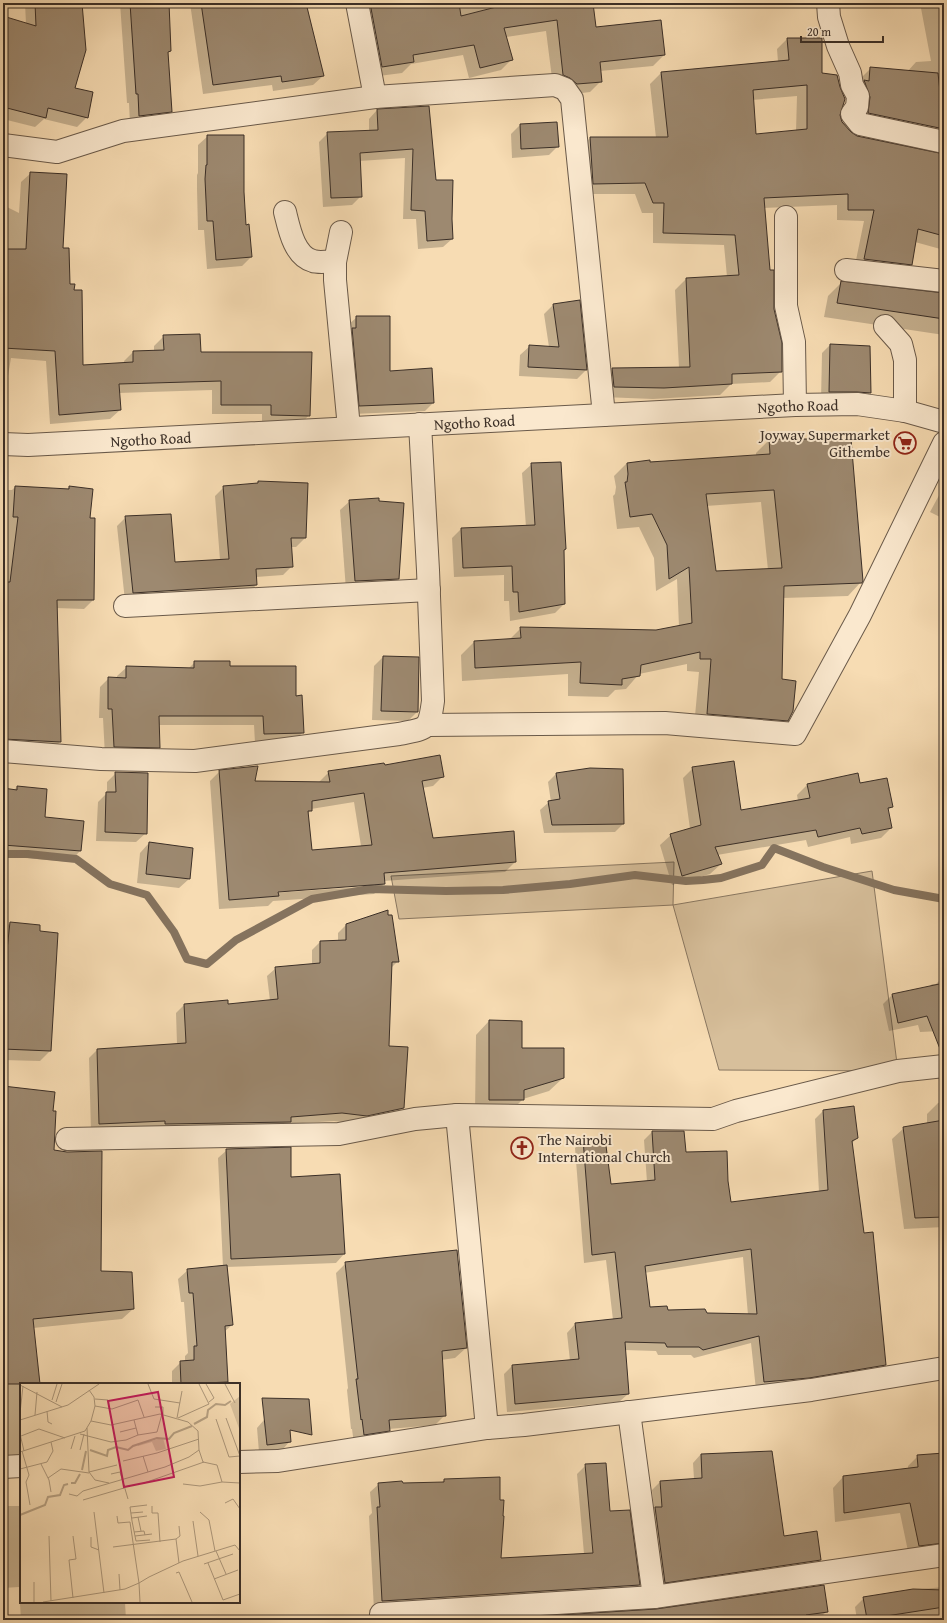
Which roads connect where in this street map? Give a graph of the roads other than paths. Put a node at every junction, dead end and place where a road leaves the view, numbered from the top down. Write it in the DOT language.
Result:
graph roads {
  1 [pos="357,3"];
  2 [pos="828,3"];
  3 [pos="375,96"];
  4 [pos="944,142"];
  5 [pos="3,145"];
  6 [pos="285,212"];
  7 [pos="786,217"];
  8 [pos="340,232"];
  9 [pos="335,262"];
  10 [pos="846,270"];
  11 [pos="944,280"];
  12 [pos="885,326"];
  13 [pos="795,404"];
  14 [pos="905,410"];
  15 [pos="604,415"];
  16 [pos="944,422"];
  17 [pos="420,424"];
  18 [pos="349,428"];
  19 [pos="944,443"];
  20 [pos="3,444"];
  21 [pos="429,590"];
  22 [pos="125,606"];
  23 [pos="428,725"];
  24 [pos="3,751"];
  25 [pos="944,1066"];
  26 [pos="457,1115"];
  27 [pos="67,1139"];
  28 [pos="944,1368"];
  29 [pos="629,1412"];
  30 [pos="487,1428"];
  31 [pos="240,1462"];
  32 [pos="20,1466"];
  33 [pos="3,1467"];
  34 [pos="944,1555"];
  35 [pos="654,1597"];
  36 [pos="381,1614"];
  1 -- 3 [label="street"];
  2 -- 4 [label="street"];
  3 -- 5 [label="street"];
  3 -- 15 [label="street"];
  6 -- 9 [label="street"];
  7 -- 13 [label="street"];
  8 -- 9 [label="street"];
  9 -- 18 [label="street"];
  10 -- 11 [label="street"];
  12 -- 14 [label="street"];
  13 -- 14 [label="street, Ngotho Road"];
  13 -- 15 [label="street, Ngotho Road"];
  14 -- 16 [label="street, Ngotho Road"];
  15 -- 17 [label="street, Ngotho Road"];
  17 -- 18 [label="street, Ngotho Road"];
  17 -- 21 [label="street"];
  18 -- 20 [label="street, Ngotho Road"];
  19 -- 23 [label="street"];
  21 -- 22 [label="street"];
  21 -- 23 [label="street"];
  23 -- 24 [label="street"];
  25 -- 26 [label="street"];
  26 -- 27 [label="street"];
  26 -- 30 [label="street"];
  28 -- 29 [label="street"];
  29 -- 30 [label="street"];
  29 -- 35 [label="street"];
  30 -- 31 [label="street"];
  32 -- 33 [label="street"];
  34 -- 35 [label="street"];
  35 -- 36 [label="street"];
}
